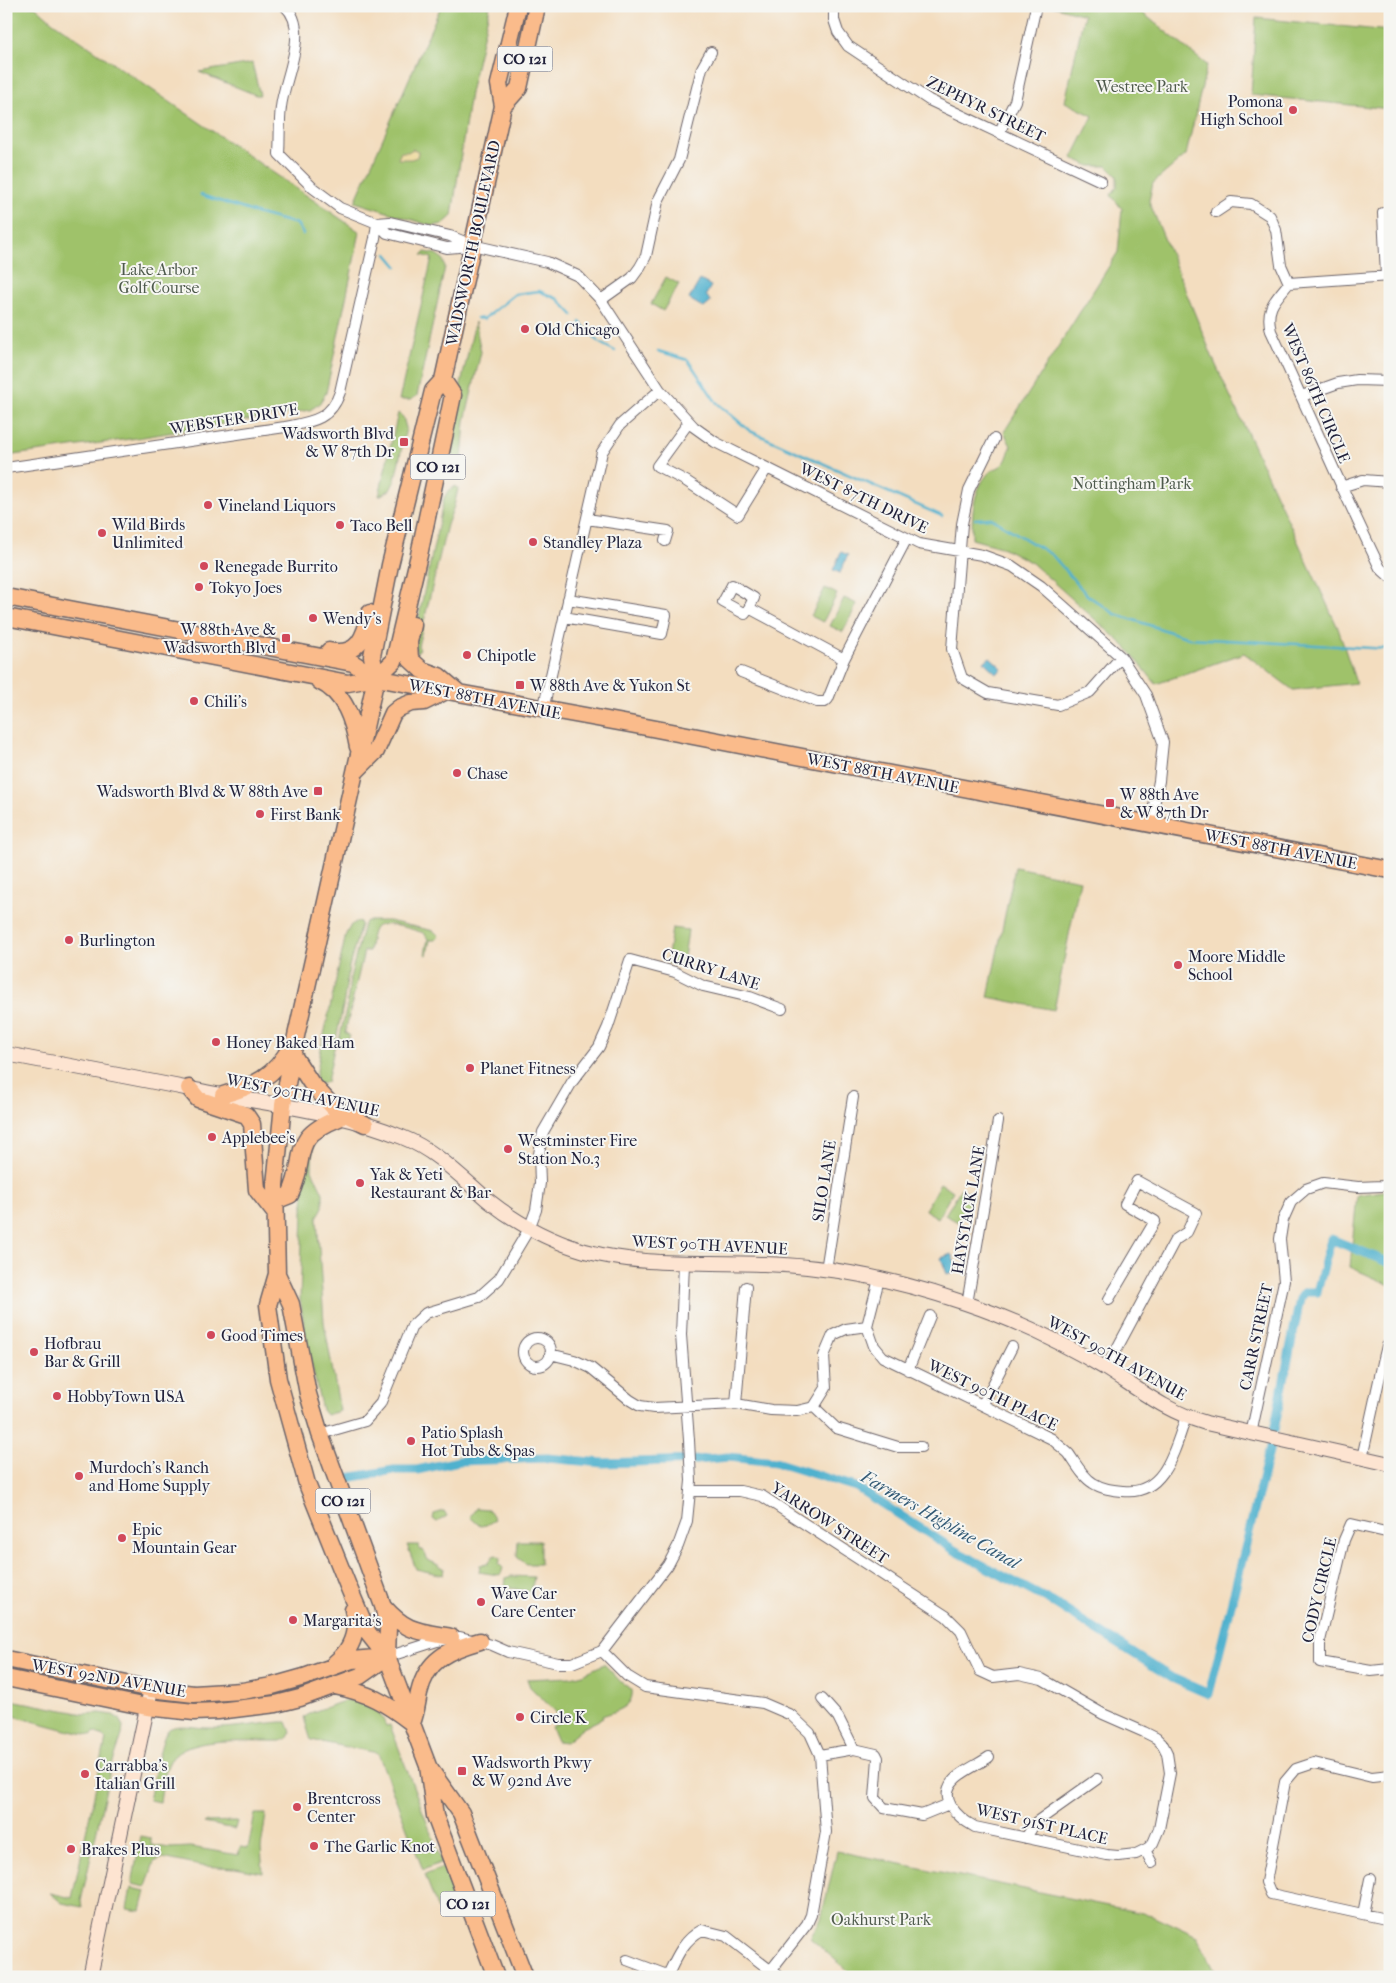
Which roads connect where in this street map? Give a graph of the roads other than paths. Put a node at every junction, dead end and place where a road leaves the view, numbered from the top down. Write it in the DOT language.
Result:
graph roads {
  1 [pos="285,6"];
  2 [pos="518,6"];
  3 [pos="537,6"];
  4 [pos="834,6"];
  5 [pos="1036,6"];
  6 [pos="711,52"];
  7 [pos="503,106"];
  8 [pos="999,133"];
  9 [pos="1102,181"];
  10 [pos="1216,212"];
  11 [pos="1384,213"];
  12 [pos="377,223"];
  13 [pos="472,246"];
  14 [pos="1388,276"];
  15 [pos="1289,283"];
  16 [pos="601,300"];
  17 [pos="443,380"];
  18 [pos="1390,381"];
  19 [pos="660,390"];
  20 [pos="1302,396"];
  21 [pos="689,422"];
  22 [pos="994,439"];
  23 [pos="6,468"];
  24 [pos="766,468"];
  25 [pos="1390,482"];
  26 [pos="1341,488"];
  27 [pos="587,519"];
  28 [pos="907,538"];
  29 [pos="664,541"];
  30 [pos="959,550"];
  31 [pos="390,565"];
  32 [pos="1390,577"];
  33 [pos="6,597"];
  34 [pos="568,599"];
  35 [pos="408,602"];
  36 [pos="749,608"];
  37 [pos="6,616"];
  38 [pos="564,617"];
  39 [pos="302,654"];
  40 [pos="1121,658"];
  41 [pos="844,659"];
  42 [pos="741,672"];
  43 [pos="308,675"];
  44 [pos="376,678"];
  45 [pos="452,692"];
  46 [pos="543,710"];
  47 [pos="359,754"];
  48 [pos="355,772"];
  49 [pos="1150,825"];
  50 [pos="1390,870"];
  51 [pos="782,1009"];
  52 [pos="296,1036"];
  53 [pos="6,1054"];
  54 [pos="293,1056"];
  55 [pos="189,1088"];
  56 [pos="223,1095"];
  57 [pos="853,1097"];
  58 [pos="283,1105"];
  59 [pos="339,1118"];
  60 [pos="998,1121"];
  61 [pos="365,1124"];
  62 [pos="1390,1184"];
  63 [pos="275,1207"];
  64 [pos="529,1229"];
  65 [pos="684,1264"];
  66 [pos="826,1270"];
  67 [pos="277,1274"];
  68 [pos="879,1279"];
  69 [pos="746,1287"];
  70 [pos="1109,1299"];
  71 [pos="967,1304"];
  72 [pos="930,1316"];
  73 [pos="867,1326"];
  74 [pos="1012,1346"];
  75 [pos="1388,1346"];
  76 [pos="550,1354"];
  77 [pos="1106,1369"];
  78 [pos="908,1370"];
  79 [pos="736,1404"];
  80 [pos="983,1404"];
  81 [pos="686,1407"];
  82 [pos="814,1407"];
  83 [pos="1186,1417"];
  84 [pos="320,1434"];
  85 [pos="1251,1434"];
  86 [pos="921,1447"];
  87 [pos="1362,1458"];
  88 [pos="1390,1464"];
  89 [pos="690,1491"];
  90 [pos="1390,1533"];
  91 [pos="348,1586"];
  92 [pos="383,1606"];
  93 [pos="451,1637"];
  94 [pos="480,1641"];
  95 [pos="602,1652"];
  96 [pos="387,1657"];
  97 [pos="6,1659"];
  98 [pos="331,1667"];
  99 [pos="1390,1669"];
  100 [pos="6,1678"];
  101 [pos="335,1686"];
  102 [pos="151,1689"];
  103 [pos="822,1699"];
  104 [pos="147,1707"];
  105 [pos="412,1723"];
  106 [pos="854,1749"];
  107 [pos="820,1755"];
  108 [pos="990,1757"];
  109 [pos="428,1766"];
  110 [pos="1390,1775"];
  111 [pos="1097,1779"];
  112 [pos="949,1804"];
  113 [pos="1026,1838"];
  114 [pos="1140,1852"];
  115 [pos="1152,1863"];
  116 [pos="1370,1879"];
  117 [pos="1363,1914"];
  118 [pos="1390,1920"];
  119 [pos="626,1960"];
  120 [pos="775,1974"];
  121 [pos="667,1976"];
  122 [pos="90,1977"];
  123 [pos="496,1977"];
  124 [pos="525,1977"];
  1 -- 12 [label="street, WEST 87TH DRIVE"];
  2 -- 7 [label="main road, WADSWORTH BOULEVARD / CO 121"];
  3 -- 7 [label="main road, WADSWORTH BOULEVARD / CO 121"];
  4 -- 8 [label="street, ZEPHYR STREET"];
  5 -- 8 [label="street"];
  6 -- 16 [label="street"];
  7 -- 13 [label="main road, WADSWORTH BOULEVARD / CO 121"];
  8 -- 9 [label="street, ZEPHYR STREET"];
  10 -- 15 [label="street"];
  11 -- 14 [label="street"];
  12 -- 13 [label="street, WEST 87TH DRIVE"];
  12 -- 23 [label="street, WEBSTER DRIVE"];
  13 -- 16 [label="street, WEST 87TH DRIVE"];
  13 -- 17 [label="main road, WADSWORTH BOULEVARD / CO 121"];
  14 -- 15 [label="street"];
  15 -- 20 [label="street, WEST 86TH CIRCLE"];
  16 -- 19 [label="street, WEST 87TH DRIVE"];
  17 -- 31 [label="main road, WADSWORTH BOULEVARD / CO 121"];
  17 -- 35 [label="main road, CO 121"];
  18 -- 20 [label="street"];
  19 -- 21 [label="street, WEST 87TH DRIVE"];
  19 -- 27 [label="street"];
  20 -- 26 [label="street, WEST 86TH CIRCLE"];
  21 -- 24 [label="street, WEST 87TH DRIVE"];
  21 -- 24 [label="street"];
  22 -- 30 [label="street"];
  24 -- 28 [label="street, WEST 87TH DRIVE"];
  25 -- 26 [label="street"];
  26 -- 32 [label="street, WEST 86TH CIRCLE"];
  27 -- 29 [label="street"];
  27 -- 34 [label="street"];
  28 -- 30 [label="street, WEST 87TH DRIVE"];
  28 -- 41 [label="street"];
  30 -- 40 [label="street, WEST 87TH DRIVE"];
  30 -- 40 [label="street"];
  31 -- 39 [label="main road"];
  31 -- 44 [label="main road, WADSWORTH BOULEVARD / CO 121"];
  33 -- 39 [label="main road, WEST 88TH AVENUE"];
  34 -- 38 [label="street"];
  34 -- 38 [label="street"];
  35 -- 44 [label="main road, CO 121"];
  35 -- 45 [label="main road"];
  36 -- 41 [label="street"];
  37 -- 43 [label="main road, WEST 88TH AVENUE"];
  38 -- 46 [label="street"];
  39 -- 44 [label="main road, WEST 88TH AVENUE"];
  40 -- 49 [label="street, WEST 87TH DRIVE"];
  41 -- 42 [label="street"];
  43 -- 44 [label="main road, WEST 88TH AVENUE"];
  43 -- 47 [label="main road"];
  44 -- 45 [label="main road, WEST 88TH AVENUE"];
  44 -- 47 [label="main road, WADSWORTH BOULEVARD / CO 121"];
  45 -- 46 [label="main road, WEST 88TH AVENUE"];
  45 -- 48 [label="main road"];
  46 -- 49 [label="main road, WEST 88TH AVENUE"];
  47 -- 48 [label="main road, WADSWORTH BOULEVARD / CO 121"];
  48 -- 52 [label="main road, WADSWORTH BOULEVARD / CO 121"];
  49 -- 50 [label="main road, WEST 88TH AVENUE"];
  51 -- 64 [label="street, CURRY LANE"];
  52 -- 54 [label="main road, WADSWORTH BOULEVARD / CO 121"];
  52 -- 56 [label="main road"];
  53 -- 55 [label="street, WEST 90TH AVENUE"];
  54 -- 58 [label="main road, WADSWORTH BOULEVARD / CO 121"];
  54 -- 61 [label="main road"];
  55 -- 56 [label="street, WEST 90TH AVENUE"];
  55 -- 63 [label="main road"];
  56 -- 58 [label="street, WEST 90TH AVENUE"];
  57 -- 66 [label="street, SILO LANE"];
  58 -- 59 [label="street, WEST 90TH AVENUE"];
  58 -- 63 [label="main road, CO 121"];
  59 -- 61 [label="street, WEST 90TH AVENUE"];
  59 -- 63 [label="main road"];
  60 -- 71 [label="street, HAYSTACK LANE"];
  61 -- 64 [label="street, WEST 90TH AVENUE"];
  62 -- 85 [label="street, CARR STREET"];
  63 -- 67 [label="main road, CO 121"];
  64 -- 65 [label="street, WEST 90TH AVENUE"];
  64 -- 84 [label="street"];
  65 -- 66 [label="street, WEST 90TH AVENUE"];
  65 -- 81 [label="street"];
  66 -- 68 [label="street, WEST 90TH AVENUE"];
  67 -- 84 [label="main road, CO 121"];
  67 -- 91 [label="main road, CO 121"];
  68 -- 71 [label="street, WEST 90TH AVENUE"];
  68 -- 73 [label="street"];
  69 -- 79 [label="street"];
  70 -- 77 [label="street"];
  71 -- 77 [label="street, WEST 90TH AVENUE"];
  72 -- 78 [label="street"];
  73 -- 78 [label="street, WEST 90TH PLACE"];
  73 -- 82 [label="street"];
  74 -- 80 [label="street"];
  75 -- 87 [label="street"];
  76 -- 81 [label="street"];
  77 -- 83 [label="street, WEST 90TH AVENUE"];
  78 -- 80 [label="street, WEST 90TH PLACE"];
  79 -- 81 [label="street"];
  79 -- 82 [label="street"];
  80 -- 83 [label="street, WEST 90TH PLACE"];
  81 -- 89 [label="street"];
  82 -- 86 [label="street"];
  83 -- 85 [label="street, WEST 90TH AVENUE"];
  84 -- 92 [label="main road, CO 121"];
  85 -- 87 [label="street, WEST 90TH AVENUE"];
  87 -- 88 [label="street, WEST 90TH AVENUE"];
  89 -- 95 [label="street"];
  89 -- 114 [label="street, YARROW STREET"];
  90 -- 99 [label="street, CODY CIRCLE"];
  91 -- 96 [label="main road, CO 121"];
  91 -- 98 [label="main road"];
  92 -- 93 [label="main road"];
  92 -- 96 [label="main road, CO 121"];
  93 -- 94 [label="street, WEST 92ND AVENUE"];
  93 -- 96 [label="street, WEST 92ND AVENUE"];
  94 -- 95 [label="street, WEST 92ND AVENUE"];
  94 -- 105 [label="main road"];
  95 -- 107 [label="street"];
  96 -- 98 [label="main road, WEST 92ND AVENUE"];
  96 -- 101 [label="main road, WEST 92ND AVENUE"];
  96 -- 105 [label="main road, CO 121"];
  97 -- 102 [label="main road, WEST 92ND AVENUE"];
  98 -- 102 [label="main road, WEST 92ND AVENUE"];
  100 -- 104 [label="main road, WEST 92ND AVENUE"];
  101 -- 104 [label="main road, WEST 92ND AVENUE"];
  101 -- 105 [label="main road"];
  102 -- 104 [label="street"];
  103 -- 106 [label="street"];
  104 -- 122 [label="street"];
  105 -- 109 [label="main road, CO 121"];
  106 -- 107 [label="street"];
  106 -- 112 [label="street"];
  107 -- 120 [label="street"];
  108 -- 112 [label="street"];
  109 -- 123 [label="main road, CO 121"];
  109 -- 124 [label="main road, CO 121"];
  110 -- 117 [label="street"];
  111 -- 113 [label="street"];
  112 -- 113 [label="street, WEST 91ST PLACE"];
  113 -- 114 [label="street, WEST 91ST PLACE"];
  114 -- 115 [label="street"];
  116 -- 117 [label="street"];
  117 -- 118 [label="street"];
  119 -- 121 [label="street"];
  120 -- 121 [label="street"];
}
